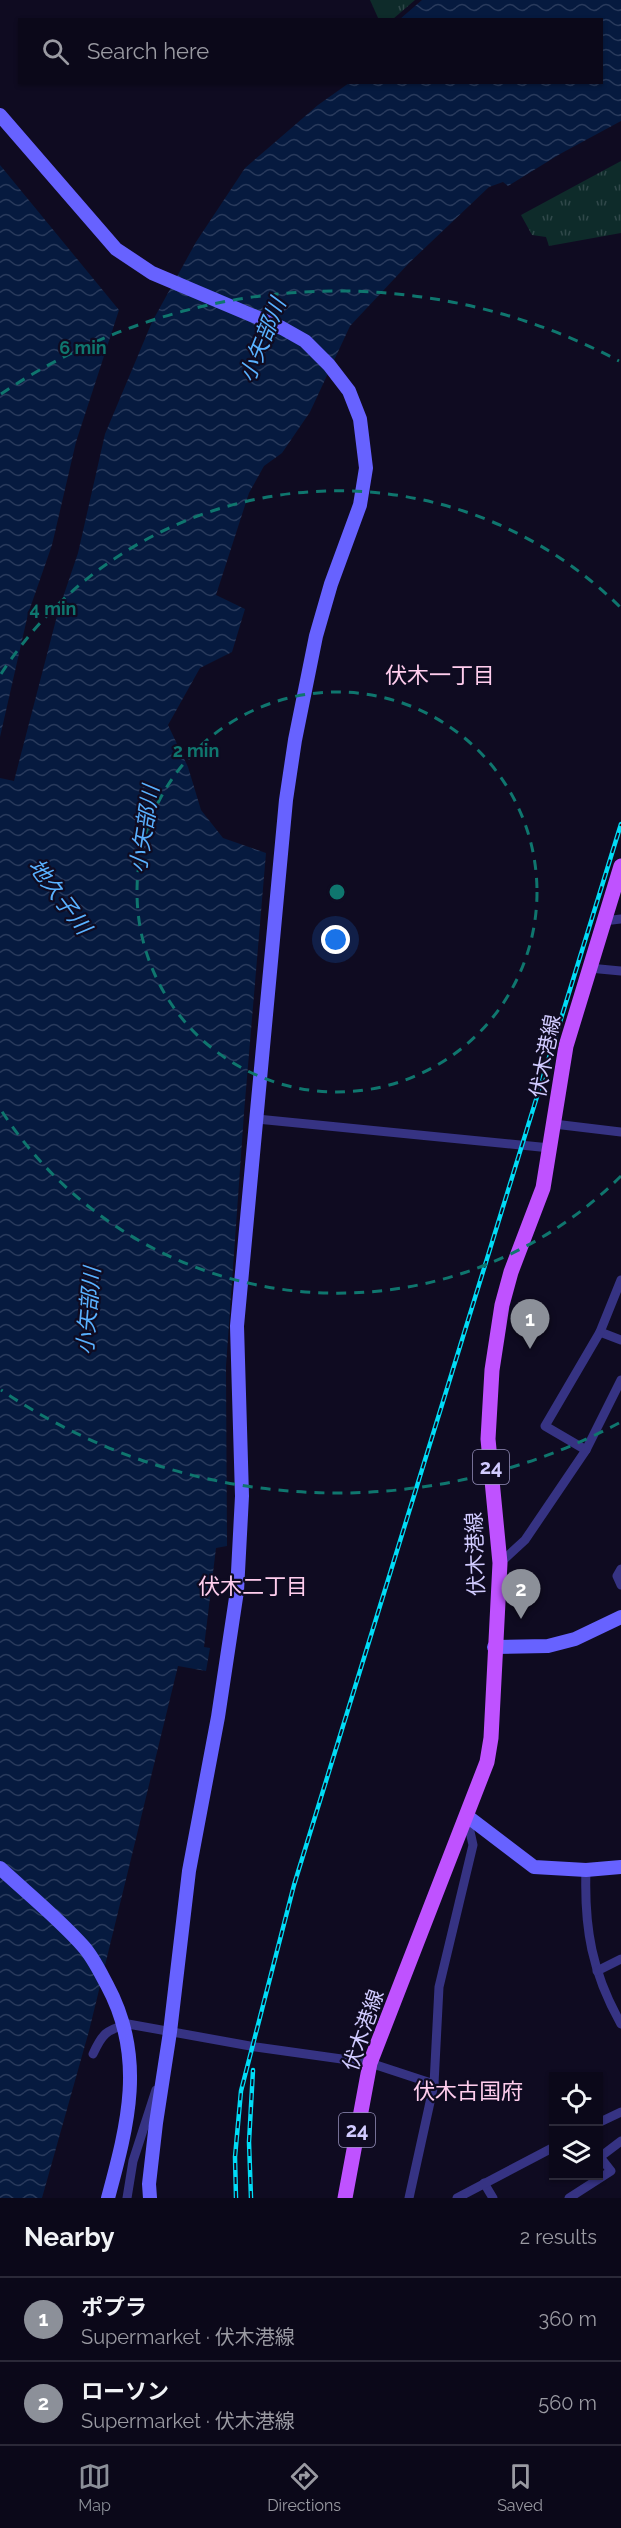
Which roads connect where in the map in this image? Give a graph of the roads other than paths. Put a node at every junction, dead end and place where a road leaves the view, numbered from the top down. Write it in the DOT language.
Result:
graph roads {
  1 [pos="0,115"];
  2 [pos="621,866"];
  3 [pos="621,919"];
  4 [pos="604,921"];
  5 [pos="589,968"];
  6 [pos="621,971"];
  7 [pos="257,1119"];
  8 [pos="554,1124"];
  9 [pos="621,1132"];
  10 [pos="550,1148"];
  11 [pos="621,1280"];
  12 [pos="600,1332"];
  13 [pos="621,1340"];
  14 [pos="621,1380"];
  15 [pos="586,1450"];
  16 [pos="500,1563"];
  17 [pos="621,1569"];
  18 [pos="621,1585"];
  19 [pos="621,1617"];
  20 [pos="494,1647"];
  21 [pos="467,1816"];
  22 [pos="0,1868"];
  23 [pos="621,1868"];
  24 [pos="586,1870"];
  25 [pos="621,1959"];
  26 [pos="597,1971"];
  27 [pos="621,2024"];
  28 [pos="170,2032"];
  29 [pos="93,2054"];
  30 [pos="166,2058"];
  31 [pos="370,2063"];
  32 [pos="434,2084"];
  33 [pos="621,2112"];
  34 [pos="603,2121"];
  35 [pos="621,2141"];
  36 [pos="549,2149"];
  37 [pos="484,2183"];
  38 [pos="108,2198"];
  39 [pos="127,2198"];
  40 [pos="150,2198"];
  41 [pos="345,2198"];
  42 [pos="409,2198"];
  43 [pos="457,2198"];
  44 [pos="494,2198"];
  45 [pos="569,2198"];
  1 -- 7 [label="street"];
  2 -- 4 [label="main road, 伏木港線 / 24"];
  3 -- 4 [label="street"];
  4 -- 5 [label="main road, 伏木港線 / 24"];
  5 -- 6 [label="street"];
  5 -- 8 [label="main road, 伏木港線 / 24"];
  7 -- 10 [label="street"];
  7 -- 28 [label="street"];
  8 -- 9 [label="street"];
  8 -- 10 [label="main road, 伏木港線 / 24"];
  10 -- 16 [label="main road, 伏木港線 / 24"];
  11 -- 12 [label="street"];
  12 -- 13 [label="street"];
  12 -- 15 [label="street"];
  14 -- 15 [label="street"];
  15 -- 16 [label="street"];
  16 -- 20 [label="main road, 伏木港線 / 24"];
  17 -- 18 [label="street"];
  19 -- 20 [label="street"];
  20 -- 21 [label="main road, 伏木港線 / 24"];
  21 -- 24 [label="street"];
  21 -- 31 [label="main road, 伏木港線 / 24"];
  21 -- 32 [label="street"];
  22 -- 38 [label="street, bridge"];
  23 -- 24 [label="street"];
  24 -- 26 [label="street"];
  25 -- 26 [label="street"];
  26 -- 27 [label="street"];
  28 -- 29 [label="street"];
  28 -- 30 [label="street"];
  28 -- 31 [label="street"];
  30 -- 39 [label="street"];
  30 -- 40 [label="street"];
  31 -- 32 [label="street"];
  31 -- 41 [label="main road, 伏木港線 / 24"];
  32 -- 42 [label="street"];
  33 -- 34 [label="street"];
  35 -- 45 [label="street"];
  36 -- 37 [label="street"];
  37 -- 43 [label="street"];
  37 -- 44 [label="street"];
}
